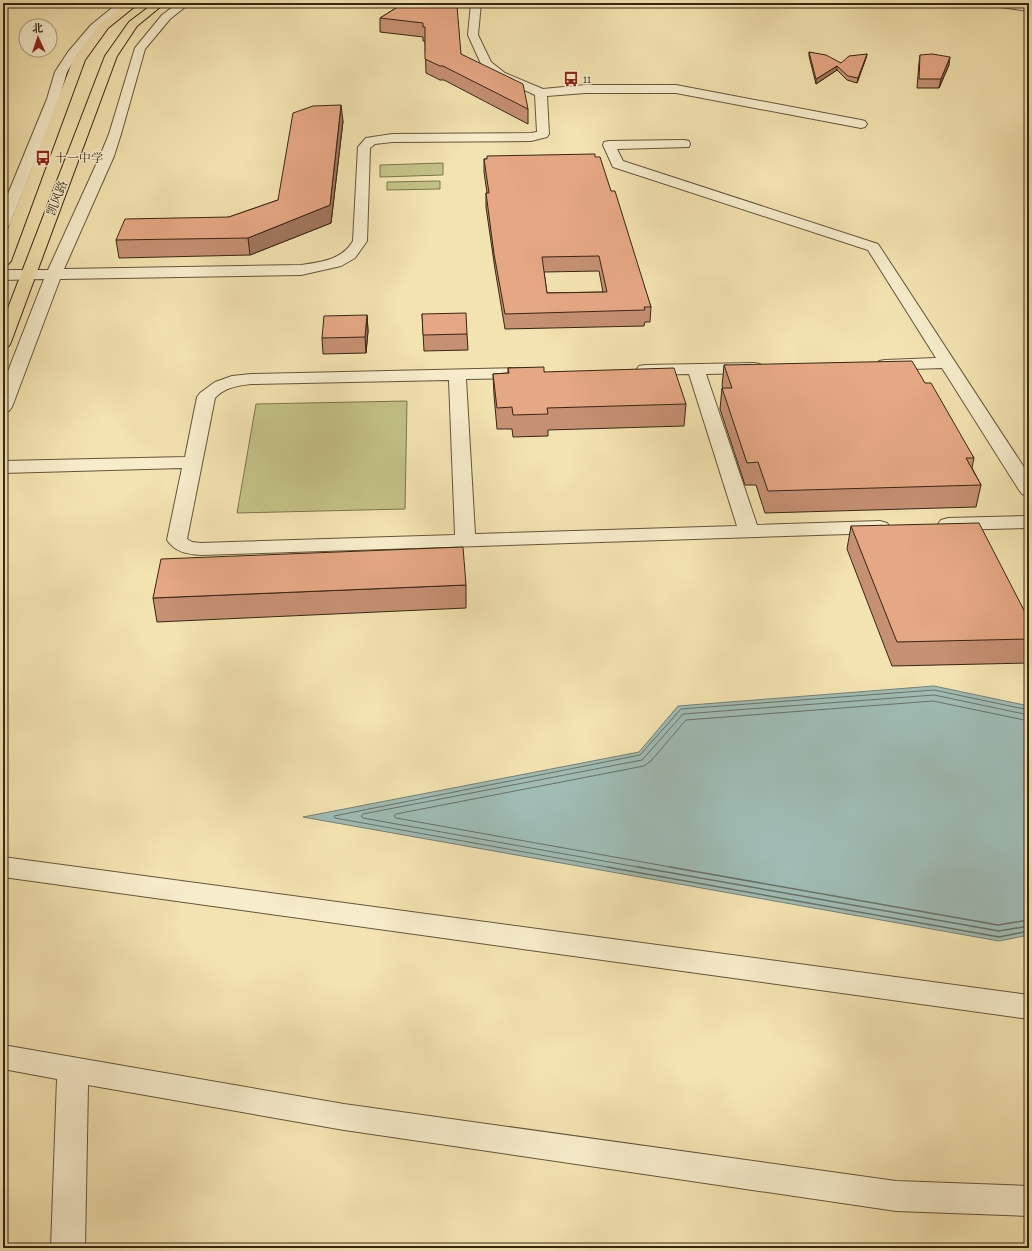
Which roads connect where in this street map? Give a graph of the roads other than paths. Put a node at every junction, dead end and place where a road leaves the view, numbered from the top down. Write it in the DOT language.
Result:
graph roads {
  1 [pos="124,3"];
  2 [pos="134,3"];
  3 [pos="160,3"];
  4 [pos="185,3"];
  5 [pos="476,3"];
  6 [pos="993,3"];
  7 [pos="1029,8"];
  8 [pos="540,93"];
  9 [pos="861,124"];
  10 [pos="684,144"];
  11 [pos="3,224"];
  12 [pos="3,261"];
  13 [pos="28,274"];
  14 [pos="54,274"];
  15 [pos="3,275"];
  16 [pos="3,342"];
  17 [pos="948,363"];
  18 [pos="869,365"];
  19 [pos="767,368"];
  20 [pos="696,369"];
  21 [pos="632,371"];
  22 [pos="537,373"];
  23 [pos="457,374"];
  24 [pos="3,406"];
  25 [pos="193,462"];
  26 [pos="3,467"];
  27 [pos="1029,490"];
  28 [pos="1029,522"];
  29 [pos="933,525"];
  30 [pos="901,526"];
  31 [pos="749,531"];
  32 [pos="465,540"];
  33 [pos="3,868"];
  34 [pos="1029,1007"];
  35 [pos="3,1057"];
  36 [pos="73,1070"];
  37 [pos="1029,1200"];
  38 [pos="68,1248"];
  1 -- 11 [label="street"];
  2 -- 12 [label="highway, 凯风路"];
  3 -- 13 [label="highway, 凯风路"];
  4 -- 14 [label="street"];
  5 -- 8 [label="street"];
  6 -- 7 [label="street"];
  8 -- 9 [label="street"];
  8 -- 14 [label="street"];
  10 -- 17 [label="street"];
  13 -- 14 [label="street"];
  13 -- 15 [label="street"];
  13 -- 16 [label="highway, 凯风路"];
  14 -- 24 [label="street"];
  17 -- 18 [label="street"];
  17 -- 27 [label="street"];
  19 -- 20 [label="street"];
  20 -- 21 [label="street"];
  20 -- 31 [label="street"];
  22 -- 23 [label="street"];
  23 -- 25 [label="street"];
  23 -- 32 [label="street"];
  25 -- 26 [label="street"];
  25 -- 32 [label="street"];
  28 -- 29 [label="street"];
  30 -- 31 [label="street"];
  31 -- 32 [label="street"];
  33 -- 34 [label="street"];
  35 -- 36 [label="street"];
  36 -- 37 [label="street"];
  36 -- 38 [label="street"];
}
